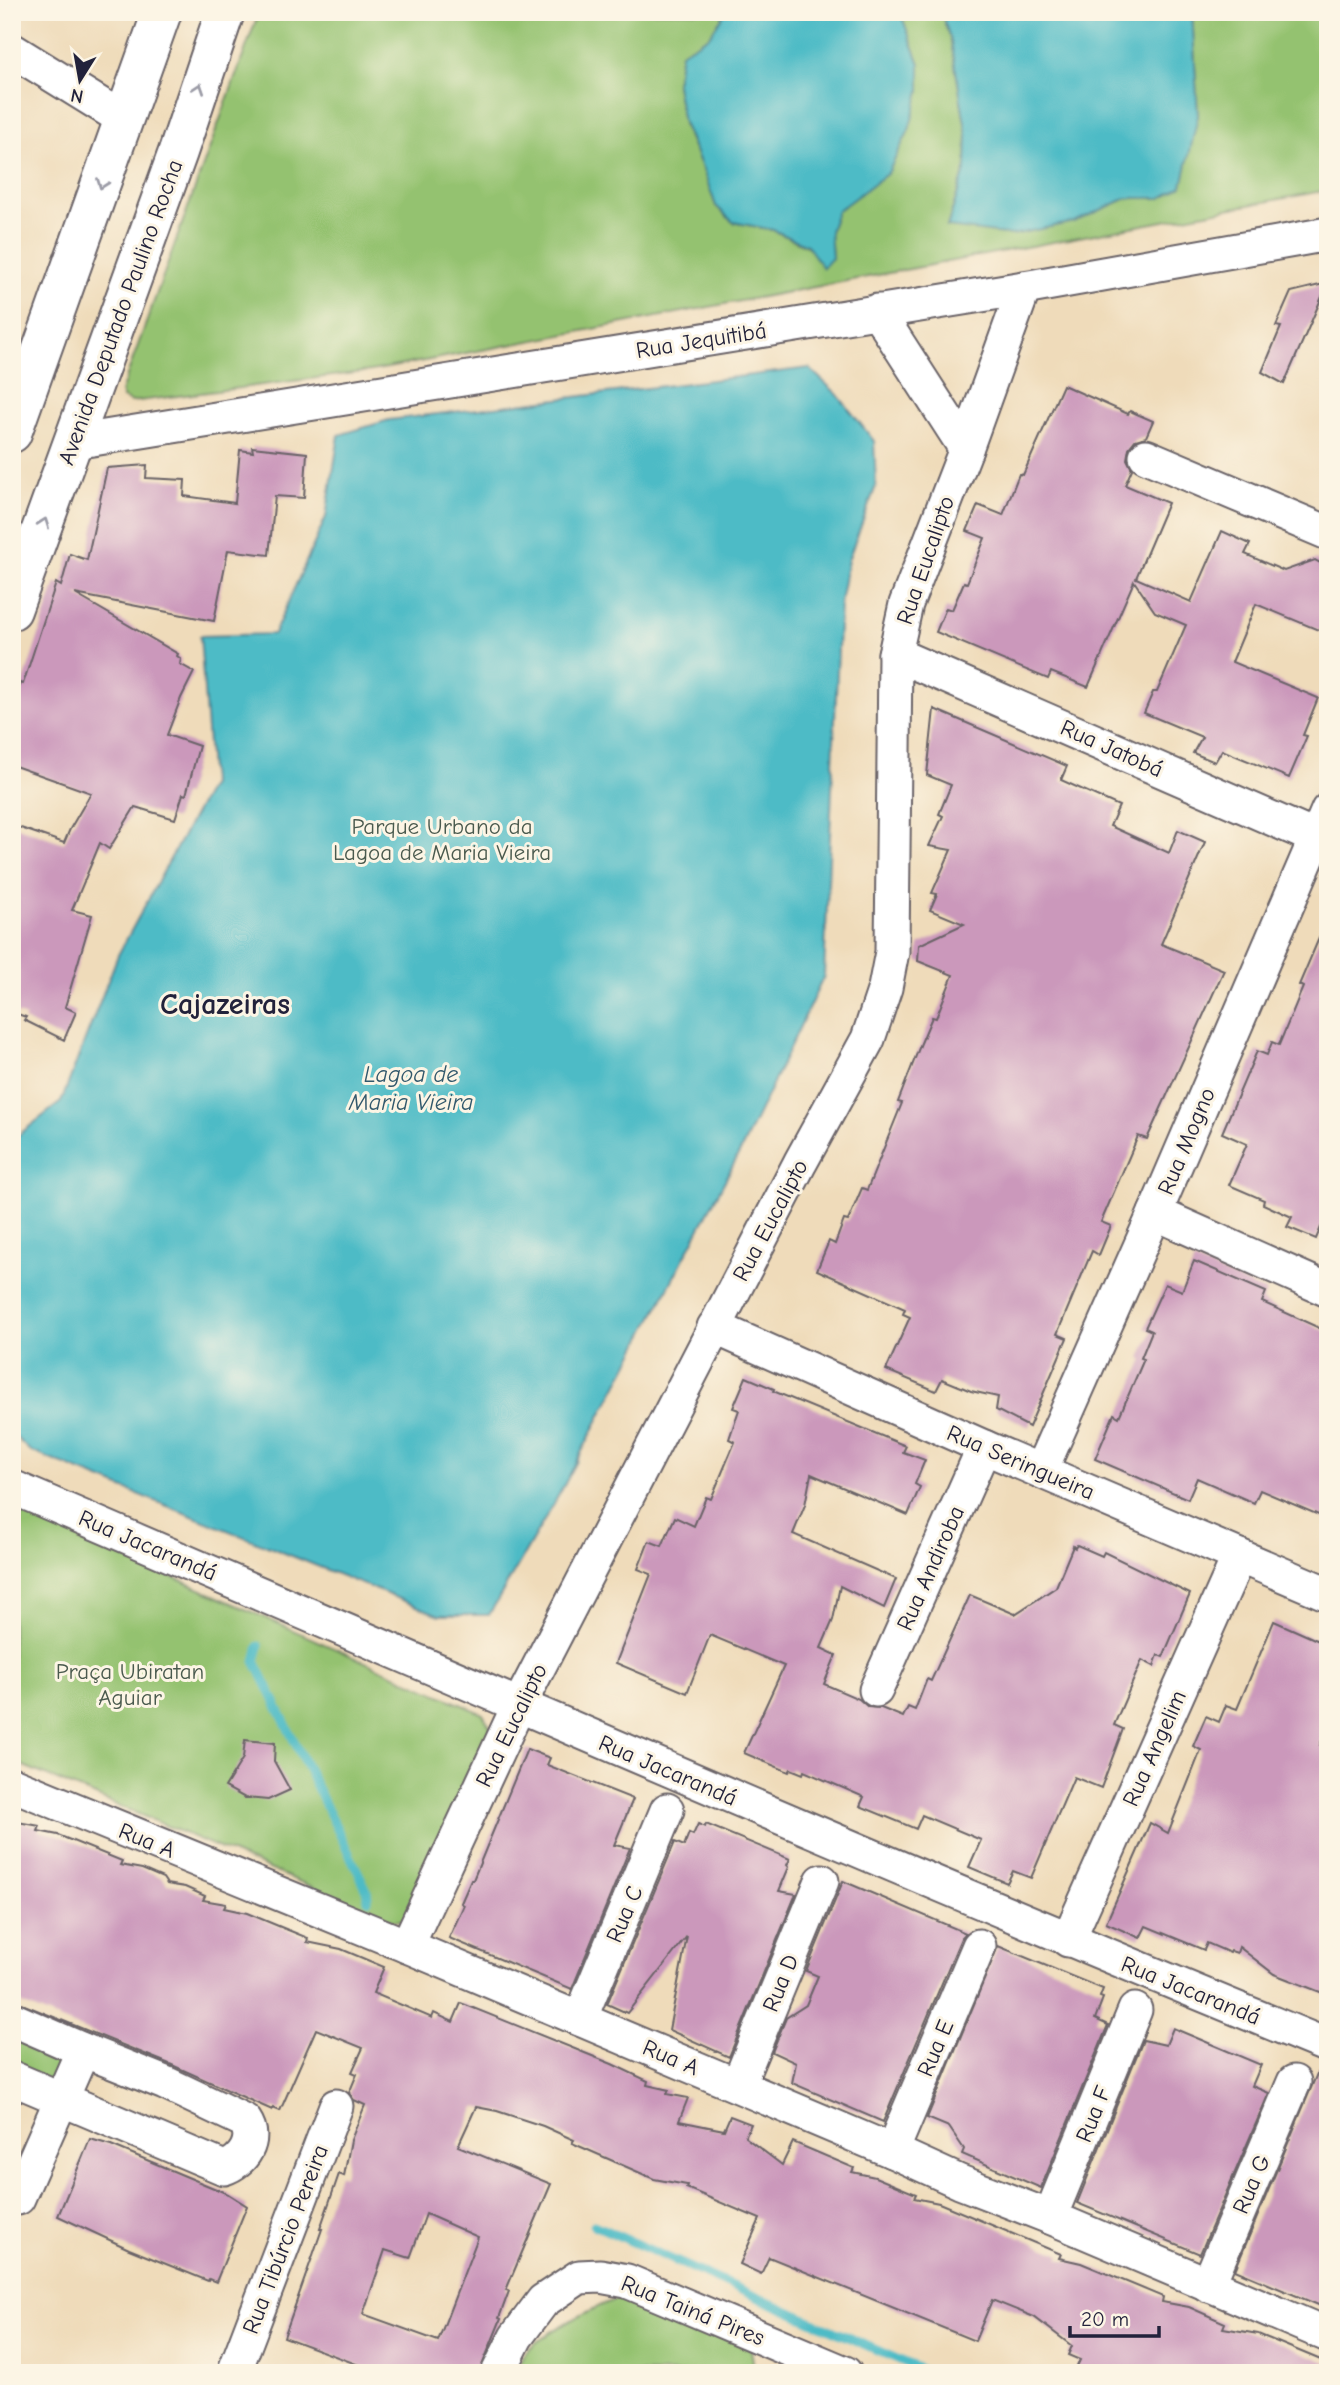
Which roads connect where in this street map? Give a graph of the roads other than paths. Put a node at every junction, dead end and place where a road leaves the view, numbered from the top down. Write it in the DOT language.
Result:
graph roads {
  1 [pos="162,12"];
  2 [pos="225,12"];
  3 [pos="12,50"];
  4 [pos="125,120"];
  5 [pos="178,152"];
  6 [pos="1328,234"];
  7 [pos="1024,288"];
  8 [pos="877,311"];
  9 [pos="12,433"];
  10 [pos="74,442"];
  11 [pos="966,449"];
  12 [pos="1146,456"];
  13 [pos="1328,533"];
  14 [pos="12,610"];
  15 [pos="895,654"];
  16 [pos="1324,830"];
  17 [pos="1155,1213"];
  18 [pos="1328,1290"];
  19 [pos="714,1327"];
  20 [pos="984,1447"];
  21 [pos="1041,1470"];
  22 [pos="12,1486"];
  23 [pos="1239,1556"];
  24 [pos="1328,1594"];
  25 [pos="876,1690"];
  26 [pos="518,1707"];
  27 [pos="12,1784"];
  28 [pos="667,1810"];
  29 [pos="822,1881"];
  30 [pos="1069,1940"];
  31 [pos="407,1946"];
  32 [pos="979,1946"];
  33 [pos="1135,2010"];
  34 [pos="12,2019"];
  35 [pos="580,2019"];
  36 [pos="1328,2046"];
  37 [pos="83,2050"];
  38 [pos="12,2078"];
  39 [pos="1294,2082"];
  40 [pos="738,2085"];
  41 [pos="61,2099"];
  42 [pos="335,2106"];
  43 [pos="892,2151"];
  44 [pos="18,2198"];
  45 [pos="1050,2217"];
  46 [pos="1208,2285"];
  47 [pos="1328,2335"];
  48 [pos="773,2357"];
  49 [pos="234,2373"];
  50 [pos="498,2373"];
  51 [pos="845,2373"];
  1 -- 4 [label="main road"];
  5 -- 2 [label="main road, Avenida Deputado Paulino Rocha, one-way"];
  3 -- 4 [label="street"];
  4 -- 5 [label="main road"];
  4 -- 9 [label="main road, one-way"];
  5 -- 10 [label="main road, Avenida Deputado Paulino Rocha"];
  6 -- 7 [label="street, Rua Jequitibá"];
  7 -- 8 [label="street, Rua Jequitibá"];
  7 -- 11 [label="street, Rua Eucalipto"];
  8 -- 10 [label="street, Rua Jequitibá"];
  8 -- 11 [label="street"];
  14 -- 10 [label="main road, Avenida Deputado Paulino Rocha, one-way"];
  11 -- 15 [label="street, Rua Eucalipto"];
  12 -- 13 [label="street"];
  15 -- 16 [label="street, Rua Jatobá"];
  15 -- 19 [label="street, Rua Eucalipto"];
  16 -- 17 [label="street, Rua Mogno"];
  17 -- 18 [label="street"];
  17 -- 21 [label="street, Rua Mogno"];
  19 -- 20 [label="street, Rua Seringueira"];
  19 -- 26 [label="street, Rua Eucalipto"];
  20 -- 21 [label="street, Rua Seringueira"];
  20 -- 25 [label="street, Rua Andiroba"];
  21 -- 23 [label="street, Rua Seringueira"];
  22 -- 26 [label="street, Rua Jacarandá"];
  23 -- 24 [label="street, Rua Seringueira"];
  23 -- 30 [label="street, Rua Angelim"];
  26 -- 30 [label="street, Rua Jacarandá"];
  26 -- 31 [label="street, Rua Eucalipto"];
  27 -- 31 [label="street, Rua A"];
  28 -- 35 [label="street, Rua C"];
  29 -- 40 [label="street, Rua D"];
  30 -- 36 [label="street, Rua Jacarandá"];
  31 -- 35 [label="street, Rua A"];
  32 -- 43 [label="street, Rua E"];
  33 -- 45 [label="street, Rua F"];
  34 -- 37 [label="street"];
  35 -- 40 [label="street, Rua A"];
  37 -- 41 [label="street"];
  37 -- 41 [label="street"];
  38 -- 41 [label="street"];
  39 -- 46 [label="street, Rua G"];
  40 -- 43 [label="street, Rua A"];
  41 -- 44 [label="street"];
  42 -- 49 [label="street, Rua Tibúrcio Pereira"];
  43 -- 45 [label="street, Rua A"];
  45 -- 46 [label="street, Rua A"];
  46 -- 47 [label="street, Rua A"];
  48 -- 50 [label="street, Rua Tainá Pires"];
  48 -- 51 [label="street, Rua Tainá Pires"];
}
